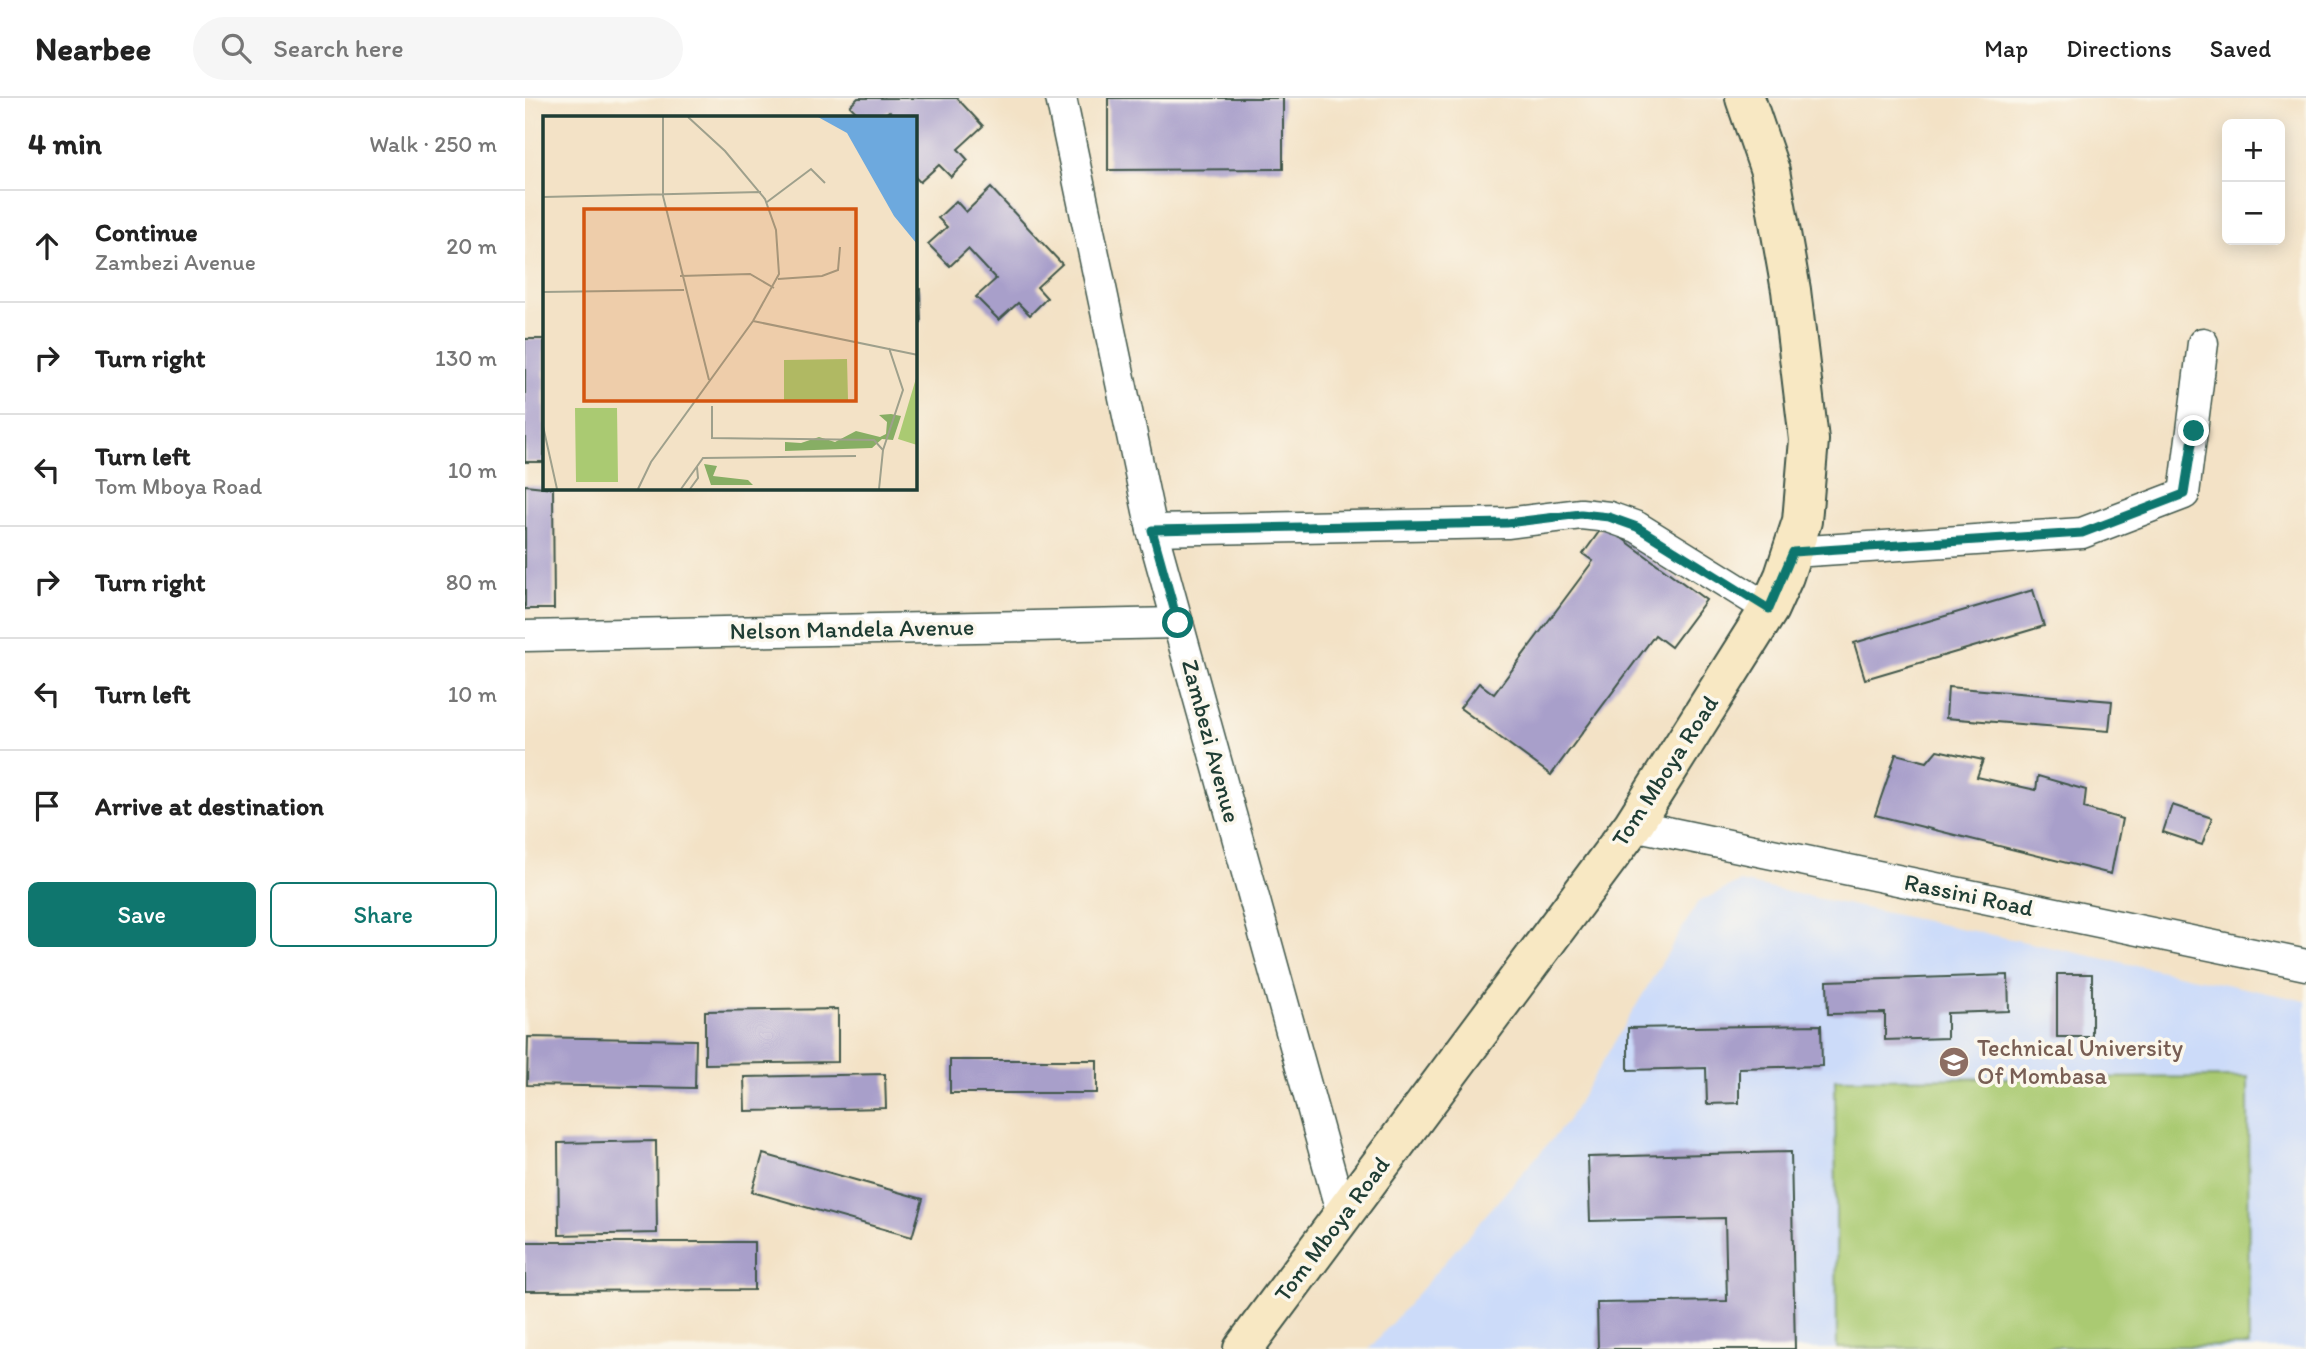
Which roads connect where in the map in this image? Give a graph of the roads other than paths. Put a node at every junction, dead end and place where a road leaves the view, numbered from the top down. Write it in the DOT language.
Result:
graph roads {
  1 [pos="1061,98"];
  2 [pos="1745,98"];
  3 [pos="2203,343"];
  4 [pos="1152,530"];
  5 [pos="1793,552"];
  6 [pos="1769,609"];
  7 [pos="1178,623"];
  8 [pos="525,636"];
  9 [pos="1633,825"];
  10 [pos="2306,965"];
  11 [pos="1342,1215"];
  12 [pos="1243,1349"];
  1 -- 4 [label="street, Zambezi Avenue"];
  2 -- 5 [label="main road, Tom Mboya Road"];
  3 -- 5 [label="street"];
  4 -- 6 [label="street"];
  4 -- 7 [label="street, Zambezi Avenue"];
  5 -- 6 [label="main road, Tom Mboya Road"];
  6 -- 9 [label="main road, Tom Mboya Road"];
  7 -- 8 [label="street, Nelson Mandela Avenue"];
  7 -- 11 [label="street, Zambezi Avenue"];
  9 -- 10 [label="street, Rassini Road"];
  9 -- 11 [label="main road, Tom Mboya Road"];
  11 -- 12 [label="main road, Tom Mboya Road"];
}
